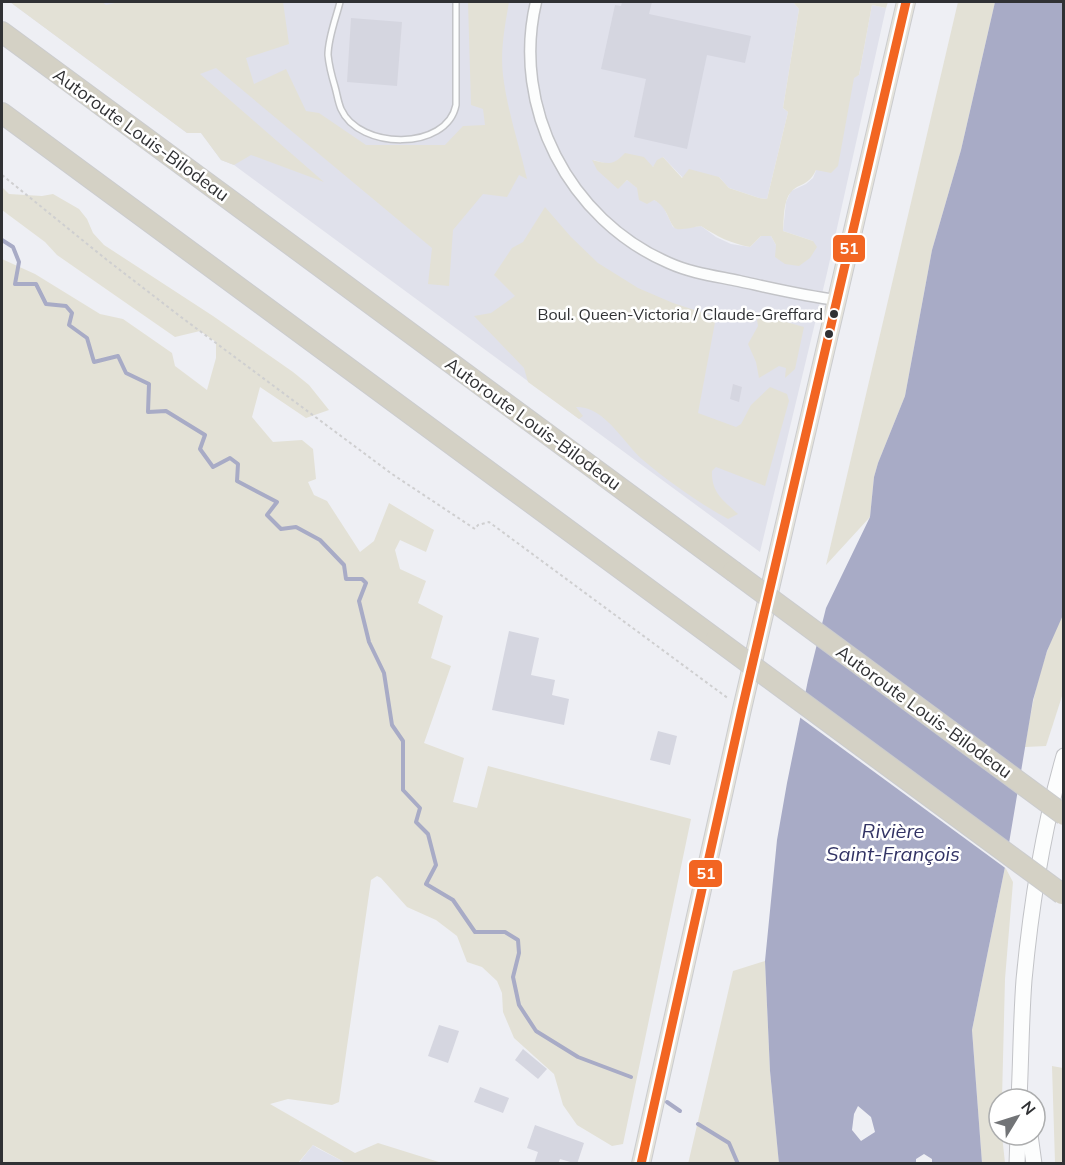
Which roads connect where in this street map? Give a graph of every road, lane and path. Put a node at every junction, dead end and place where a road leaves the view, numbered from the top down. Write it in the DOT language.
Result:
graph roads {
  1 [pos="340,2"];
  2 [pos="456,2"];
  3 [pos="536,2"];
  4 [pos="906,2"];
  5 [pos="2,32"];
  6 [pos="2,113"];
  7 [pos="2,175"];
  8 [pos="837,300"];
  9 [pos="742,709"];
  10 [pos="1064,756"];
  11 [pos="1064,815"];
  12 [pos="1063,894"];
  13 [pos="1021,1066"];
  14 [pos="1020,1087"];
  15 [pos="1024,1087"];
  16 [pos="1018,1147"];
  17 [pos="1032,1147"];
  18 [pos="640,1164"];
  19 [pos="1017,1164"];
  20 [pos="1034,1164"];
  1 -- 2 [label="lane"];
  3 -- 8 [label="street"];
  4 -- 8 [label="main road"];
  5 -- 11 [label="highway, Autoroute Louis-Bilodeau, bridge"];
  6 -- 12 [label="highway, bridge"];
  7 -- 9 [label="path"];
  8 -- 9 [label="main road"];
  9 -- 18 [label="main road"];
  10 -- 13 [label="street"];
  13 -- 14 [label="street"];
  13 -- 15 [label="street"];
  16 -- 19 [label="street"];
  17 -- 20 [label="street"];
}
